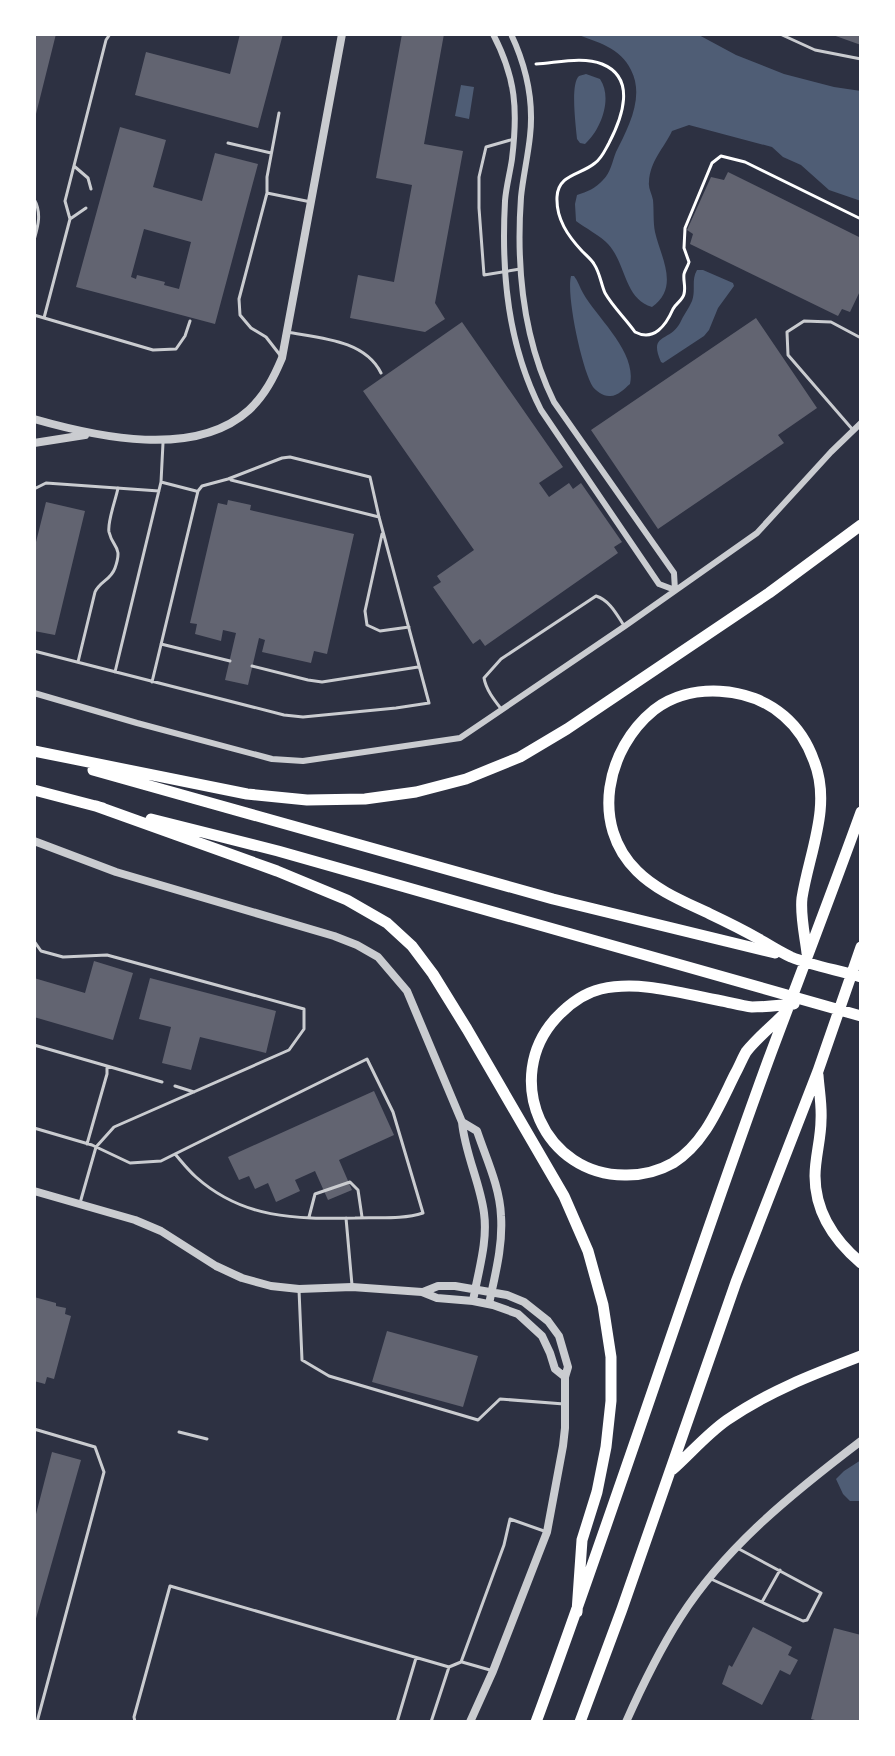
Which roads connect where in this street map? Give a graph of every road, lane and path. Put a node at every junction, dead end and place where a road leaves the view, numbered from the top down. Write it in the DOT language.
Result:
graph roads {
  1 [pos="110,34"];
  2 [pos="342,34"];
  3 [pos="493,34"];
  4 [pos="511,34"];
  5 [pos="780,34"];
  6 [pos="861,59"];
  7 [pos="536,64"];
  8 [pos="279,113"];
  9 [pos="514,139"];
  10 [pos="228,143"];
  11 [pos="271,153"];
  12 [pos="74,166"];
  13 [pos="91,189"];
  14 [pos="267,193"];
  15 [pos="34,199"];
  16 [pos="311,202"];
  17 [pos="86,208"];
  18 [pos="70,219"];
  19 [pos="861,219"];
  20 [pos="34,240"];
  21 [pos="520,269"];
  22 [pos="505,271"];
  23 [pos="34,315"];
  24 [pos="44,318"];
  25 [pos="190,321"];
  26 [pos="287,332"];
  27 [pos="861,338"];
  28 [pos="282,358"];
  29 [pos="381,373"];
  30 [pos="34,419"];
  31 [pos="861,423"];
  32 [pos="853,430"];
  33 [pos="93,434"];
  34 [pos="163,439"];
  35 [pos="34,443"];
  36 [pos="228,479"];
  37 [pos="161,482"];
  38 [pos="118,488"];
  39 [pos="34,489"];
  40 [pos="159,491"];
  41 [pos="198,491"];
  42 [pos="379,517"];
  43 [pos="861,525"];
  44 [pos="383,530"];
  45 [pos="675,590"];
  46 [pos="625,626"];
  47 [pos="409,627"];
  48 [pos="161,644"];
  49 [pos="34,651"];
  50 [pos="230,661"];
  51 [pos="78,662"];
  52 [pos="252,666"];
  53 [pos="419,666"];
  54 [pos="115,672"];
  55 [pos="152,682"];
  56 [pos="34,693"];
  57 [pos="502,710"];
  58 [pos="34,752"];
  59 [pos="34,790"];
  60 [pos="96,806"];
  61 [pos="861,812"];
  62 [pos="34,841"];
  63 [pos="34,941"];
  64 [pos="861,947"];
  65 [pos="792,957"];
  66 [pos="812,961"];
  67 [pos="861,966"];
  68 [pos="861,977"];
  69 [pos="810,1003"];
  70 [pos="788,1010"];
  71 [pos="861,1018"];
  72 [pos="34,1045"];
  73 [pos="107,1066"];
  74 [pos="818,1071"];
  75 [pos="162,1082"];
  76 [pos="175,1086"];
  77 [pos="194,1092"];
  78 [pos="462,1122"];
  79 [pos="34,1128"];
  80 [pos="87,1144"];
  81 [pos="96,1147"];
  82 [pos="175,1154"];
  83 [pos="34,1191"];
  84 [pos="80,1203"];
  85 [pos="309,1217"];
  86 [pos="362,1217"];
  87 [pos="346,1218"];
  88 [pos="861,1263"];
  89 [pos="352,1287"];
  90 [pos="475,1288"];
  91 [pos="299,1289"];
  92 [pos="422,1292"];
  93 [pos="492,1292"];
  94 [pos="473,1301"];
  95 [pos="489,1304"];
  96 [pos="861,1356"];
  97 [pos="565,1377"];
  98 [pos="564,1404"];
  99 [pos="34,1429"];
  100 [pos="179,1432"];
  101 [pos="207,1439"];
  102 [pos="861,1441"];
  103 [pos="668,1473"];
  104 [pos="547,1532"];
  105 [pos="736,1547"];
  106 [pos="780,1570"];
  107 [pos="710,1578"];
  108 [pos="762,1602"];
  109 [pos="577,1612"];
  110 [pos="416,1658"];
  111 [pos="461,1662"];
  112 [pos="449,1667"];
  113 [pos="493,1671"];
  114 [pos="37,1722"];
  115 [pos="135,1722"];
  116 [pos="397,1722"];
  117 [pos="431,1722"];
  118 [pos="470,1722"];
  119 [pos="536,1722"];
  120 [pos="580,1722"];
  121 [pos="626,1722"];
  1 -- 12 [label="lane"];
  2 -- 16 [label="street"];
  3 -- 9 [label="street"];
  4 -- 21 [label="street"];
  5 -- 6 [label="lane"];
  7 -- 19 [label="path"];
  8 -- 11 [label="lane"];
  9 -- 22 [label="street"];
  9 -- 22 [label="lane"];
  10 -- 11 [label="lane"];
  11 -- 14 [label="lane"];
  12 -- 13 [label="lane"];
  12 -- 18 [label="lane"];
  14 -- 16 [label="lane"];
  14 -- 28 [label="lane"];
  15 -- 20 [label="lane"];
  16 -- 26 [label="street"];
  17 -- 18 [label="lane"];
  18 -- 24 [label="lane"];
  21 -- 22 [label="lane"];
  21 -- 45 [label="street"];
  22 -- 45 [label="street"];
  23 -- 24 [label="lane"];
  24 -- 25 [label="lane"];
  26 -- 28 [label="street"];
  26 -- 29 [label="lane"];
  27 -- 32 [label="lane"];
  28 -- 34 [label="street"];
  30 -- 33 [label="street"];
  31 -- 32 [label="street"];
  32 -- 45 [label="street"];
  33 -- 34 [label="street"];
  33 -- 35 [label="street"];
  34 -- 37 [label="lane"];
  36 -- 41 [label="lane"];
  36 -- 42 [label="lane"];
  36 -- 42 [label="lane"];
  37 -- 40 [label="lane"];
  37 -- 41 [label="lane"];
  38 -- 39 [label="lane"];
  38 -- 40 [label="lane"];
  38 -- 51 [label="lane"];
  40 -- 54 [label="lane"];
  41 -- 48 [label="lane"];
  42 -- 44 [label="lane"];
  43 -- 58 [label="highway"];
  44 -- 47 [label="lane"];
  44 -- 47 [label="lane"];
  45 -- 46 [label="street"];
  46 -- 57 [label="street"];
  46 -- 57 [label="lane"];
  47 -- 53 [label="lane"];
  48 -- 50 [label="lane"];
  48 -- 55 [label="lane"];
  49 -- 51 [label="lane"];
  51 -- 54 [label="lane"];
  52 -- 53 [label="lane"];
  53 -- 55 [label="lane"];
  54 -- 55 [label="lane"];
  56 -- 57 [label="street"];
  58 -- 65 [label="highway"];
  59 -- 60 [label="highway"];
  60 -- 69 [label="highway"];
  60 -- 109 [label="highway"];
  61 -- 66 [label="highway"];
  62 -- 78 [label="street"];
  63 -- 77 [label="lane"];
  64 -- 74 [label="highway"];
  65 -- 66 [label="highway"];
  65 -- 66 [label="highway"];
  66 -- 67 [label="highway"];
  66 -- 68 [label="highway"];
  66 -- 70 [label="highway"];
  69 -- 70 [label="highway"];
  69 -- 71 [label="highway"];
  70 -- 109 [label="highway"];
  72 -- 73 [label="lane"];
  73 -- 75 [label="lane"];
  73 -- 80 [label="lane"];
  74 -- 88 [label="highway"];
  74 -- 103 [label="highway"];
  76 -- 77 [label="lane"];
  77 -- 81 [label="lane"];
  78 -- 90 [label="street"];
  78 -- 93 [label="street"];
  79 -- 80 [label="lane"];
  80 -- 81 [label="lane"];
  81 -- 82 [label="lane"];
  81 -- 84 [label="lane"];
  82 -- 85 [label="lane"];
  82 -- 86 [label="lane"];
  83 -- 84 [label="street"];
  84 -- 91 [label="street"];
  85 -- 86 [label="lane"];
  85 -- 87 [label="lane"];
  86 -- 87 [label="lane"];
  87 -- 89 [label="lane"];
  89 -- 91 [label="street"];
  89 -- 92 [label="street"];
  90 -- 92 [label="street"];
  90 -- 93 [label="street"];
  90 -- 94 [label="street"];
  91 -- 98 [label="lane"];
  92 -- 94 [label="street"];
  93 -- 95 [label="street"];
  93 -- 97 [label="street"];
  94 -- 95 [label="street"];
  95 -- 97 [label="street"];
  96 -- 103 [label="highway"];
  97 -- 98 [label="street"];
  98 -- 104 [label="street"];
  99 -- 114 [label="lane"];
  100 -- 101 [label="lane"];
  102 -- 105 [label="street"];
  103 -- 120 [label="highway"];
  104 -- 111 [label="lane"];
  104 -- 113 [label="street"];
  105 -- 106 [label="lane"];
  105 -- 107 [label="street"];
  106 -- 108 [label="lane"];
  106 -- 108 [label="lane"];
  107 -- 108 [label="lane"];
  107 -- 121 [label="street"];
  109 -- 119 [label="highway"];
  110 -- 112 [label="lane"];
  110 -- 115 [label="lane"];
  110 -- 116 [label="lane"];
  111 -- 112 [label="lane"];
  111 -- 113 [label="lane"];
  112 -- 117 [label="lane"];
  113 -- 118 [label="street"];
}
